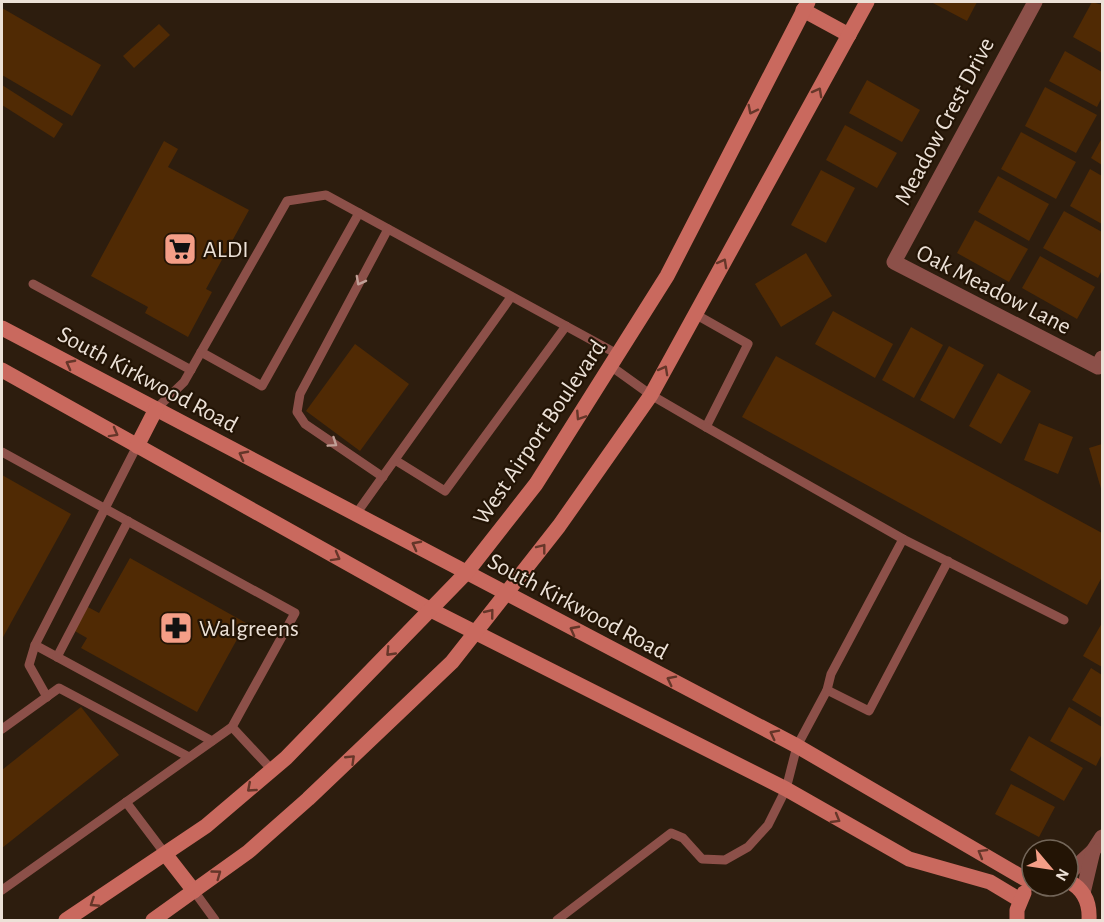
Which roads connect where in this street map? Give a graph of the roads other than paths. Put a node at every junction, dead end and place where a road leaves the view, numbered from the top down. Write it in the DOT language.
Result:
graph roads {
  1 [pos="867,2"];
  2 [pos="1035,2"];
  3 [pos="805,6"];
  4 [pos="849,35"];
  5 [pos="359,213"];
  6 [pos="388,229"];
  7 [pos="894,262"];
  8 [pos="33,284"];
  9 [pos="511,297"];
  10 [pos="695,314"];
  11 [pos="566,326"];
  12 [pos="2,328"];
  13 [pos="201,352"];
  14 [pos="1102,358"];
  15 [pos="615,361"];
  16 [pos="2,370"];
  17 [pos="191,370"];
  18 [pos="651,395"];
  19 [pos="156,409"];
  20 [pos="706,427"];
  21 [pos="137,446"];
  22 [pos="2,452"];
  23 [pos="395,460"];
  24 [pos="383,477"];
  25 [pos="105,509"];
  26 [pos="356,514"];
  27 [pos="128,521"];
  28 [pos="903,539"];
  29 [pos="948,561"];
  30 [pos="467,572"];
  31 [pos="505,593"];
  32 [pos="431,610"];
  33 [pos="1064,620"];
  34 [pos="475,632"];
  35 [pos="35,645"];
  36 [pos="57,657"];
  37 [pos="826,690"];
  38 [pos="47,697"];
  39 [pos="231,727"];
  40 [pos="2,729"];
  41 [pos="212,741"];
  42 [pos="797,746"];
  43 [pos="189,757"];
  44 [pos="272,770"];
  45 [pos="786,789"];
  46 [pos="126,802"];
  47 [pos="1102,837"];
  48 [pos="1093,851"];
  49 [pos="166,855"];
  50 [pos="1080,863"];
  51 [pos="1020,877"];
  52 [pos="2,890"];
  53 [pos="194,891"];
  54 [pos="1080,891"];
  55 [pos="1083,893"];
  56 [pos="1020,900"];
  57 [pos="66,921"];
  58 [pos="153,921"];
  59 [pos="215,921"];
  60 [pos="557,921"];
  61 [pos="1017,921"];
  62 [pos="1089,921"];
  1 -- 4 [label="main road"];
  2 -- 7 [label="street, Meadow Crest Drive"];
  3 -- 4 [label="main road"];
  3 -- 15 [label="main road, West Airport Boulevard, one-way"];
  10 -- 4 [label="main road, one-way"];
  5 -- 6 [label="lane"];
  5 -- 13 [label="lane"];
  5 -- 13 [label="lane"];
  6 -- 9 [label="lane"];
  6 -- 24 [label="lane, one-way"];
  7 -- 14 [label="street, Oak Meadow Lane"];
  8 -- 17 [label="lane"];
  9 -- 11 [label="lane"];
  9 -- 23 [label="lane"];
  18 -- 10 [label="main road, one-way"];
  10 -- 20 [label="lane"];
  11 -- 15 [label="lane"];
  11 -- 23 [label="lane"];
  19 -- 12 [label="main road, South Kirkwood Road, one-way"];
  13 -- 17 [label="lane"];
  15 -- 18 [label="lane"];
  15 -- 30 [label="main road, West Airport Boulevard, one-way"];
  16 -- 21 [label="main road, one-way"];
  17 -- 19 [label="lane"];
  18 -- 20 [label="lane"];
  31 -- 18 [label="main road, one-way"];
  19 -- 21 [label="main road"];
  26 -- 19 [label="main road, South Kirkwood Road, one-way"];
  20 -- 28 [label="lane"];
  21 -- 25 [label="lane"];
  21 -- 32 [label="main road, one-way"];
  22 -- 25 [label="lane"];
  23 -- 24 [label="lane"];
  24 -- 26 [label="lane"];
  25 -- 27 [label="lane"];
  25 -- 35 [label="lane"];
  30 -- 26 [label="main road, South Kirkwood Road, one-way"];
  27 -- 36 [label="lane"];
  27 -- 39 [label="lane"];
  28 -- 29 [label="lane"];
  28 -- 37 [label="lane"];
  29 -- 33 [label="lane"];
  29 -- 37 [label="lane"];
  30 -- 31 [label="main road, South Kirkwood Road"];
  30 -- 32 [label="main road, West Airport Boulevard"];
  34 -- 31 [label="main road, one-way"];
  42 -- 31 [label="main road, South Kirkwood Road, one-way"];
  32 -- 34 [label="main road"];
  32 -- 44 [label="main road, West Airport Boulevard, one-way"];
  34 -- 45 [label="main road"];
  53 -- 34 [label="main road, one-way"];
  35 -- 36 [label="lane"];
  35 -- 38 [label="lane"];
  36 -- 41 [label="lane"];
  37 -- 42 [label="lane"];
  38 -- 40 [label="lane"];
  38 -- 43 [label="lane"];
  39 -- 41 [label="lane"];
  39 -- 44 [label="lane"];
  41 -- 43 [label="lane"];
  42 -- 45 [label="lane"];
  51 -- 42 [label="main road, South Kirkwood Road, one-way"];
  43 -- 46 [label="lane"];
  44 -- 49 [label="main road, West Airport Boulevard, one-way"];
  45 -- 56 [label="main road, one-way"];
  45 -- 60 [label="lane"];
  46 -- 49 [label="lane"];
  46 -- 52 [label="lane"];
  47 -- 48 [label="street"];
  48 -- 50 [label="street"];
  48 -- 55 [label="street"];
  49 -- 53 [label="main road"];
  49 -- 57 [label="main road, West Airport Boulevard, one-way"];
  53 -- 58 [label="main road"];
  53 -- 59 [label="lane"];
  54 -- 55 [label="main road"];
  55 -- 62 [label="main road"];
  56 -- 61 [label="main road"];
}
